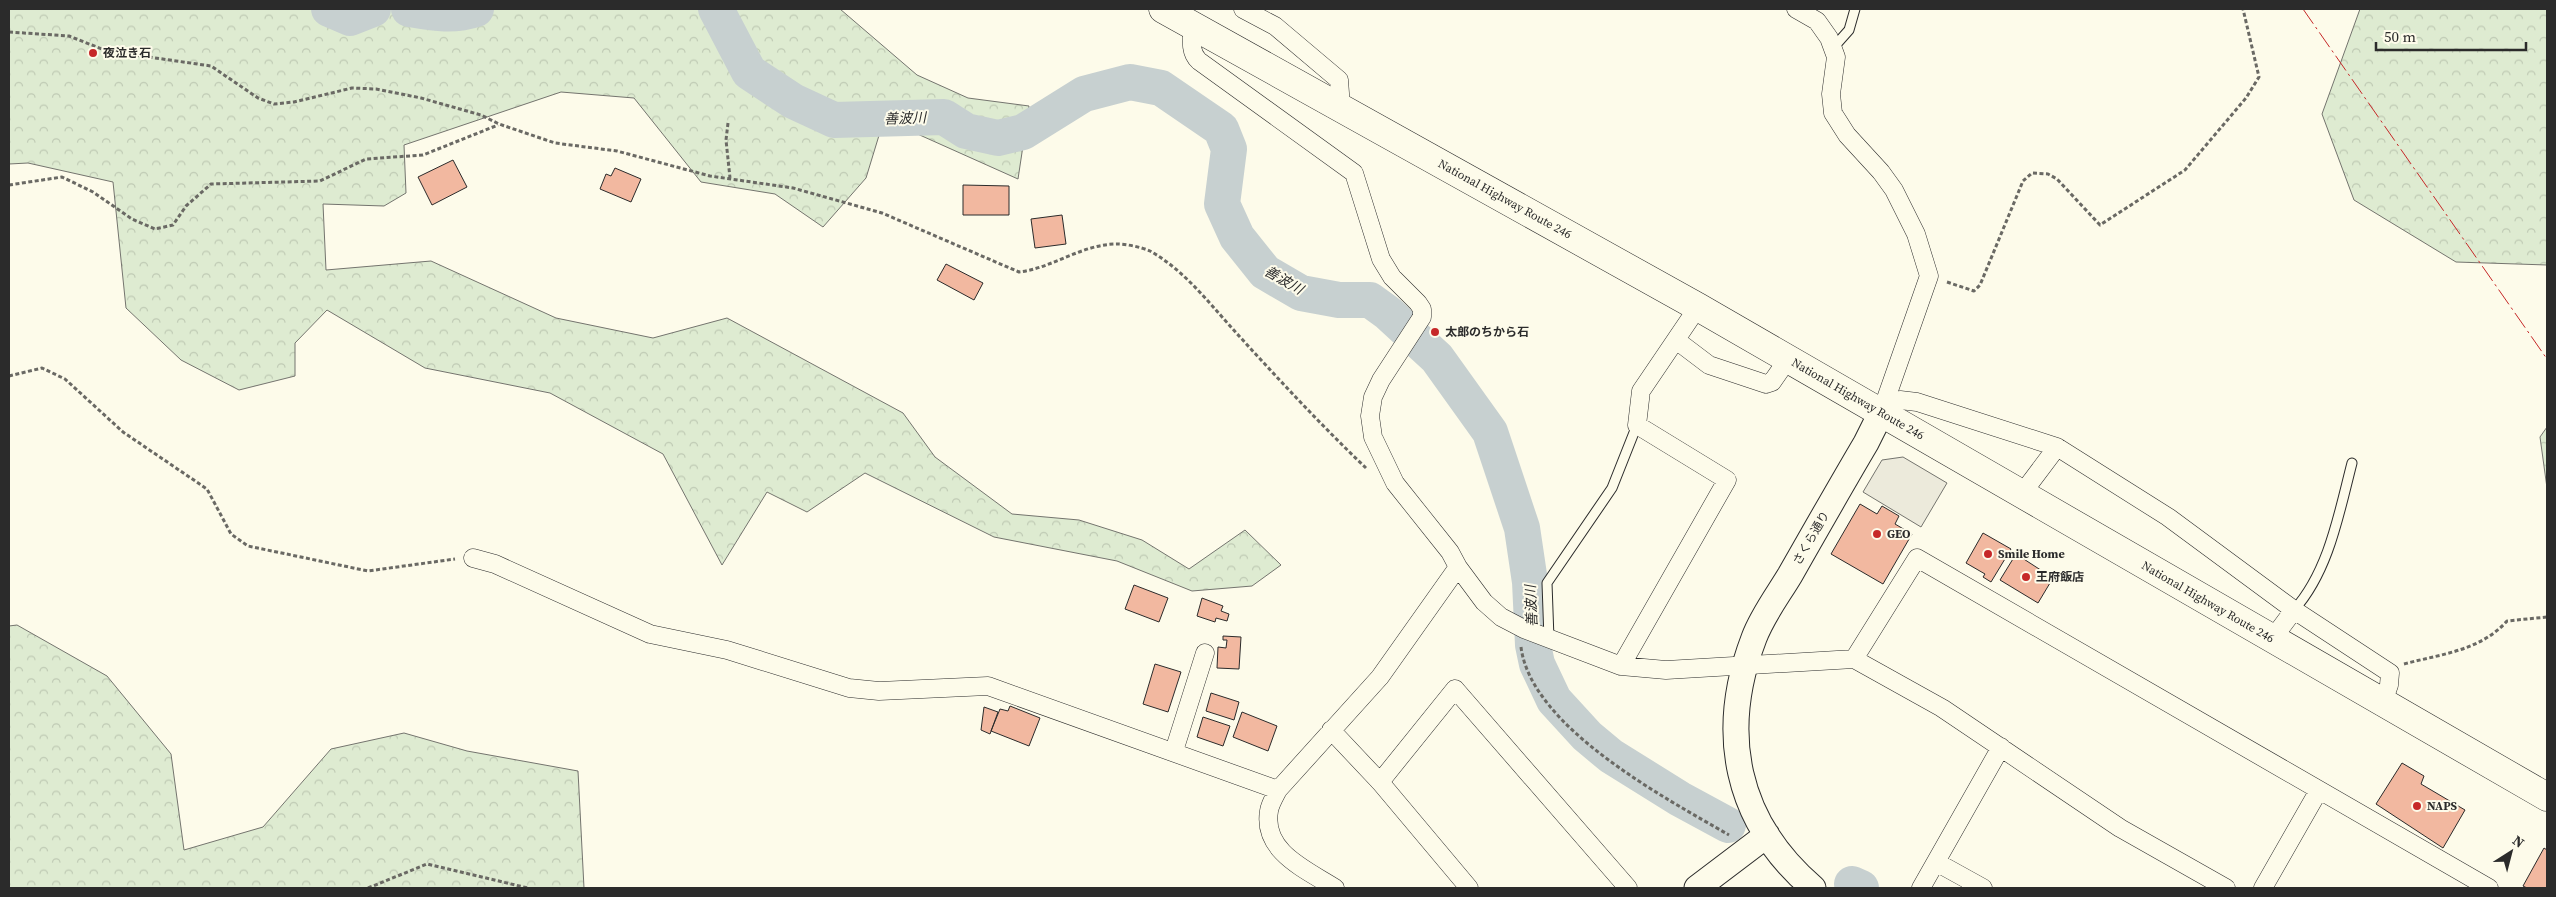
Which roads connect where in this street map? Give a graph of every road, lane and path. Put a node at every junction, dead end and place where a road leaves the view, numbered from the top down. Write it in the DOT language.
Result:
graph roads {
  1 [pos="1163,9"];
  2 [pos="1243,9"];
  3 [pos="1796,9"];
  4 [pos="1855,9"];
  5 [pos="2243,9"];
  6 [pos="1193,25"];
  7 [pos="9,32"];
  8 [pos="1833,48"];
  9 [pos="1341,107"];
  10 [pos="728,123"];
  11 [pos="498,124"];
  12 [pos="730,178"];
  13 [pos="9,185"];
  14 [pos="1929,276"];
  15 [pos="1698,307"];
  16 [pos="1676,340"];
  17 [pos="1788,359"];
  18 [pos="9,376"];
  19 [pos="1890,406"];
  20 [pos="1637,425"];
  21 [pos="2057,447"];
  22 [pos="2352,463"];
  23 [pos="1395,483"];
  24 [pos="2021,495"];
  25 [pos="473,558"];
  26 [pos="1458,567"];
  27 [pos="2294,610"];
  28 [pos="2547,617"];
  29 [pos="1521,628"];
  30 [pos="1545,637"];
  31 [pos="2273,638"];
  32 [pos="1205,653"];
  33 [pos="1854,659"];
  34 [pos="1621,666"];
  35 [pos="1745,666"];
  36 [pos="2386,694"];
  37 [pos="1331,730"];
  38 [pos="2001,747"];
  39 [pos="1174,752"];
  40 [pos="1380,782"];
  41 [pos="1278,790"];
  42 [pos="2319,790"];
  43 [pos="2547,798"];
  44 [pos="1767,835"];
  45 [pos="1734,838"];
  46 [pos="1936,862"];
  47 [pos="368,888"];
  48 [pos="528,888"];
  49 [pos="1335,888"];
  50 [pos="1469,888"];
  51 [pos="1628,888"];
  52 [pos="1697,888"];
  53 [pos="1813,888"];
  54 [pos="1921,888"];
  55 [pos="1983,888"];
  56 [pos="2226,888"];
  57 [pos="2263,888"];
  58 [pos="2489,888"];
  1 -- 6 [label="highway, National Highway Route 246"];
  2 -- 9 [label="street"];
  3 -- 8 [label="street"];
  4 -- 8 [label="lane"];
  5 -- 14 [label="path"];
  6 -- 9 [label="highway, National Highway Route 246"];
  6 -- 23 [label="street"];
  7 -- 11 [label="path"];
  8 -- 14 [label="street"];
  9 -- 15 [label="highway, National Highway Route 246"];
  10 -- 12 [label="path"];
  11 -- 12 [label="path"];
  11 -- 13 [label="path"];
  12 -- 23 [label="path"];
  14 -- 19 [label="street"];
  15 -- 16 [label="street"];
  15 -- 17 [label="highway, National Highway Route 246"];
  16 -- 17 [label="street"];
  16 -- 20 [label="street"];
  17 -- 19 [label="highway, National Highway Route 246"];
  18 -- 25 [label="path"];
  19 -- 21 [label="street"];
  19 -- 24 [label="highway, National Highway Route 246"];
  19 -- 35 [label="street, さくら通り"];
  20 -- 30 [label="lane"];
  20 -- 34 [label="street"];
  21 -- 24 [label="street"];
  21 -- 27 [label="street"];
  22 -- 27 [label="lane"];
  23 -- 26 [label="street"];
  24 -- 31 [label="highway, National Highway Route 246"];
  25 -- 39 [label="street"];
  26 -- 29 [label="street"];
  26 -- 37 [label="street"];
  27 -- 31 [label="street"];
  27 -- 36 [label="street"];
  28 -- 36 [label="path"];
  29 -- 30 [label="street"];
  29 -- 45 [label="path"];
  30 -- 34 [label="street"];
  31 -- 36 [label="highway, National Highway Route 246"];
  32 -- 39 [label="street"];
  33 -- 35 [label="street"];
  33 -- 38 [label="street"];
  33 -- 42 [label="street"];
  34 -- 35 [label="street"];
  35 -- 44 [label="street, さくら通り"];
  36 -- 43 [label="highway, National Highway Route 246"];
  37 -- 40 [label="street"];
  37 -- 41 [label="street"];
  38 -- 46 [label="street"];
  38 -- 56 [label="street"];
  39 -- 41 [label="street"];
  40 -- 50 [label="street"];
  40 -- 51 [label="street"];
  41 -- 49 [label="street"];
  42 -- 57 [label="street"];
  42 -- 58 [label="street"];
  44 -- 52 [label="street"];
  44 -- 53 [label="street, さくら通り"];
  46 -- 54 [label="street"];
  46 -- 55 [label="street"];
  47 -- 48 [label="path"];
}
